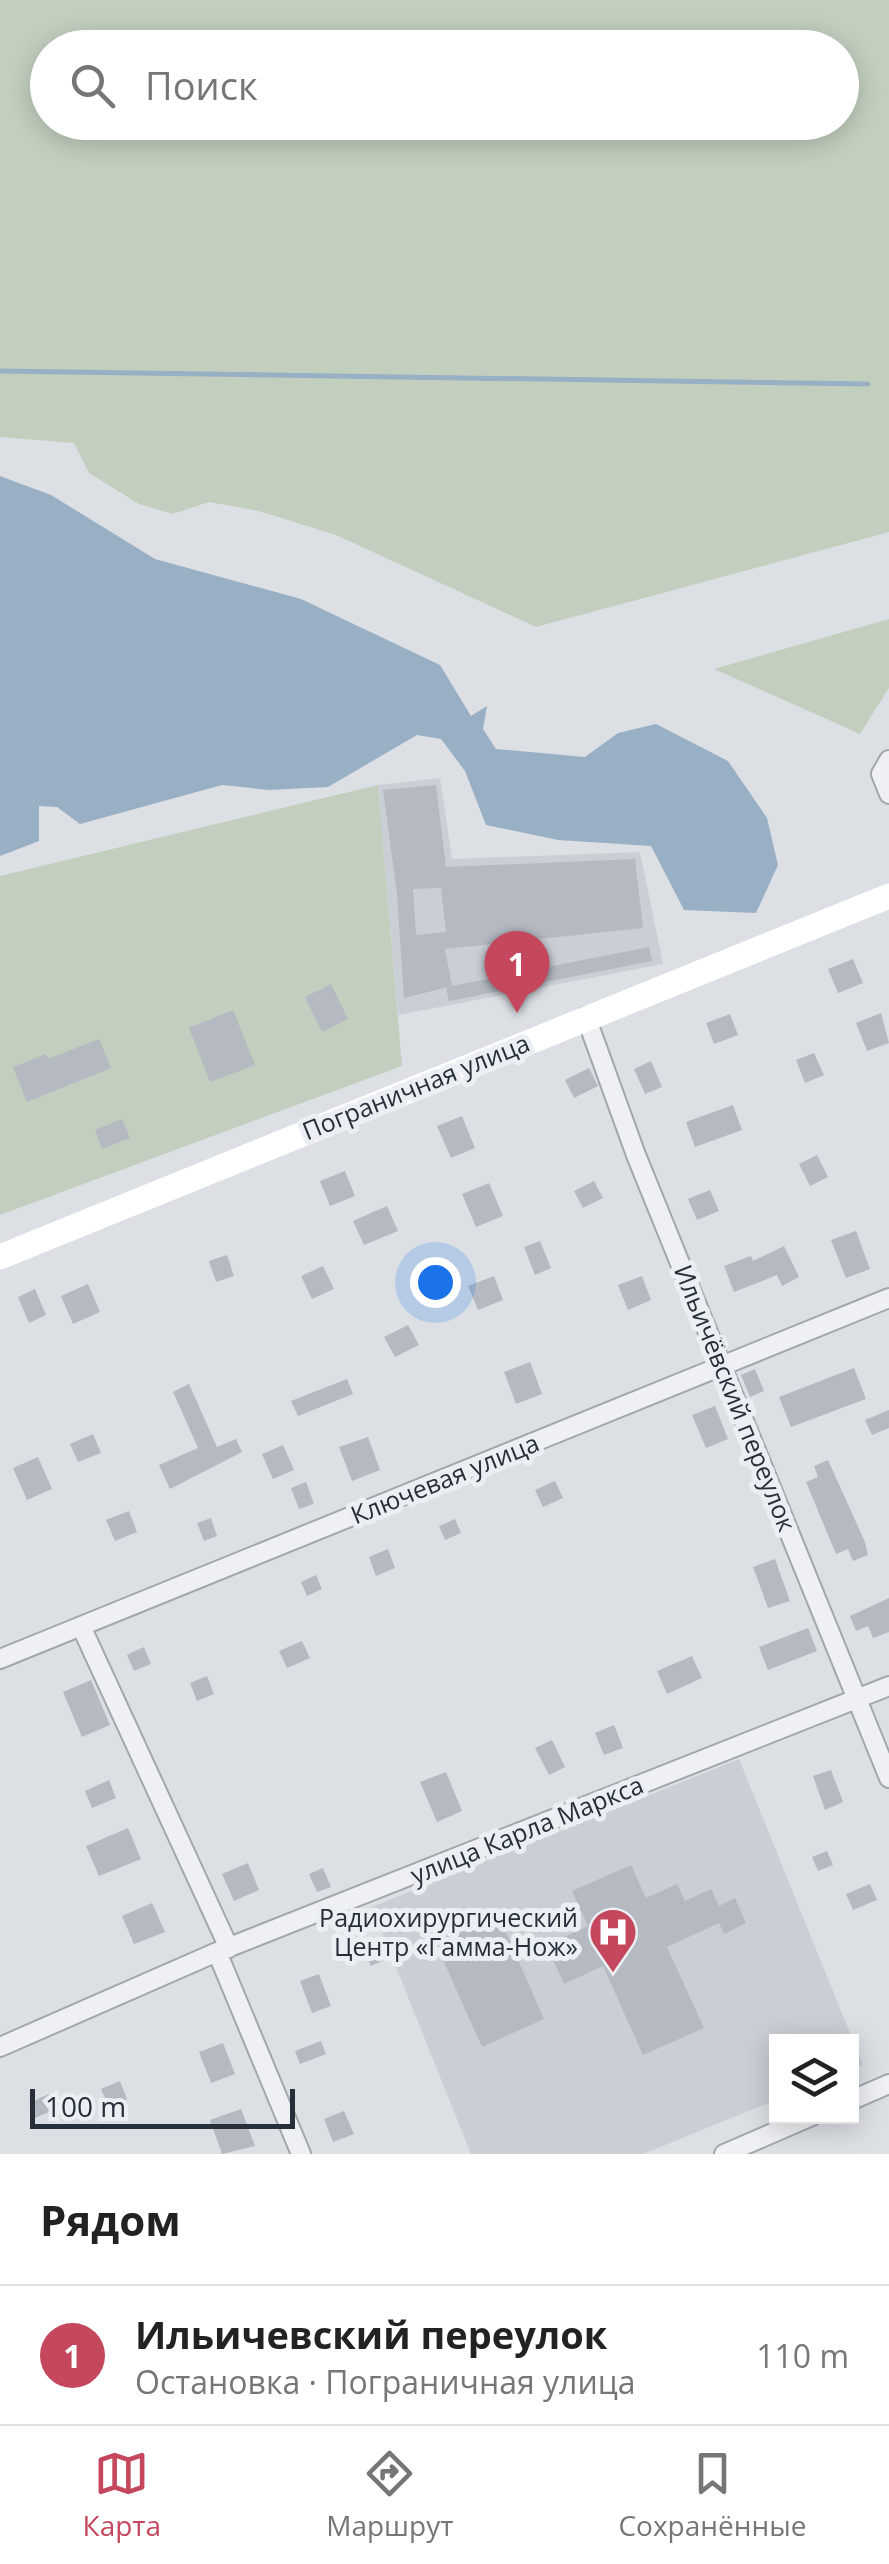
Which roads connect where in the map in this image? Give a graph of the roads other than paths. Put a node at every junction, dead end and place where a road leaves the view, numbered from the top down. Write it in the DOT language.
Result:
graph roads {
  1 [pos="889,760"];
  2 [pos="889,794"];
  3 [pos="889,896"];
  4 [pos="586,1017"];
  5 [pos="0,1256"];
  6 [pos="889,1298"];
  7 [pos="722,1367"];
  8 [pos="80,1626"];
  9 [pos="0,1660"];
  10 [pos="889,1686"];
  11 [pos="858,1698"];
  12 [pos="889,1778"];
  13 [pos="223,1950"];
  14 [pos="0,2047"];
  15 [pos="889,2084"];
  16 [pos="859,2097"];
  17 [pos="793,2124"];
  18 [pos="301,2154"];
  19 [pos="724,2154"];
  1 -- 2 [label="street"];
  3 -- 4 [label="main road, Пограничная улица"];
  4 -- 5 [label="main road, Пограничная улица"];
  4 -- 7 [label="street, Ильичёвский переулок"];
  6 -- 7 [label="street, Ключевая улица"];
  7 -- 8 [label="street, Ключевая улица"];
  7 -- 11 [label="street, Ильичёвский переулок"];
  8 -- 9 [label="street, Ключевая улица"];
  8 -- 13 [label="street"];
  10 -- 11 [label="street, улица Карла Маркса"];
  11 -- 12 [label="street, Ильичёвский переулок"];
  11 -- 13 [label="street, улица Карла Маркса"];
  13 -- 14 [label="street, улица Карла Маркса"];
  13 -- 18 [label="street"];
  15 -- 16 [label="street"];
  17 -- 19 [label="street"];
}
